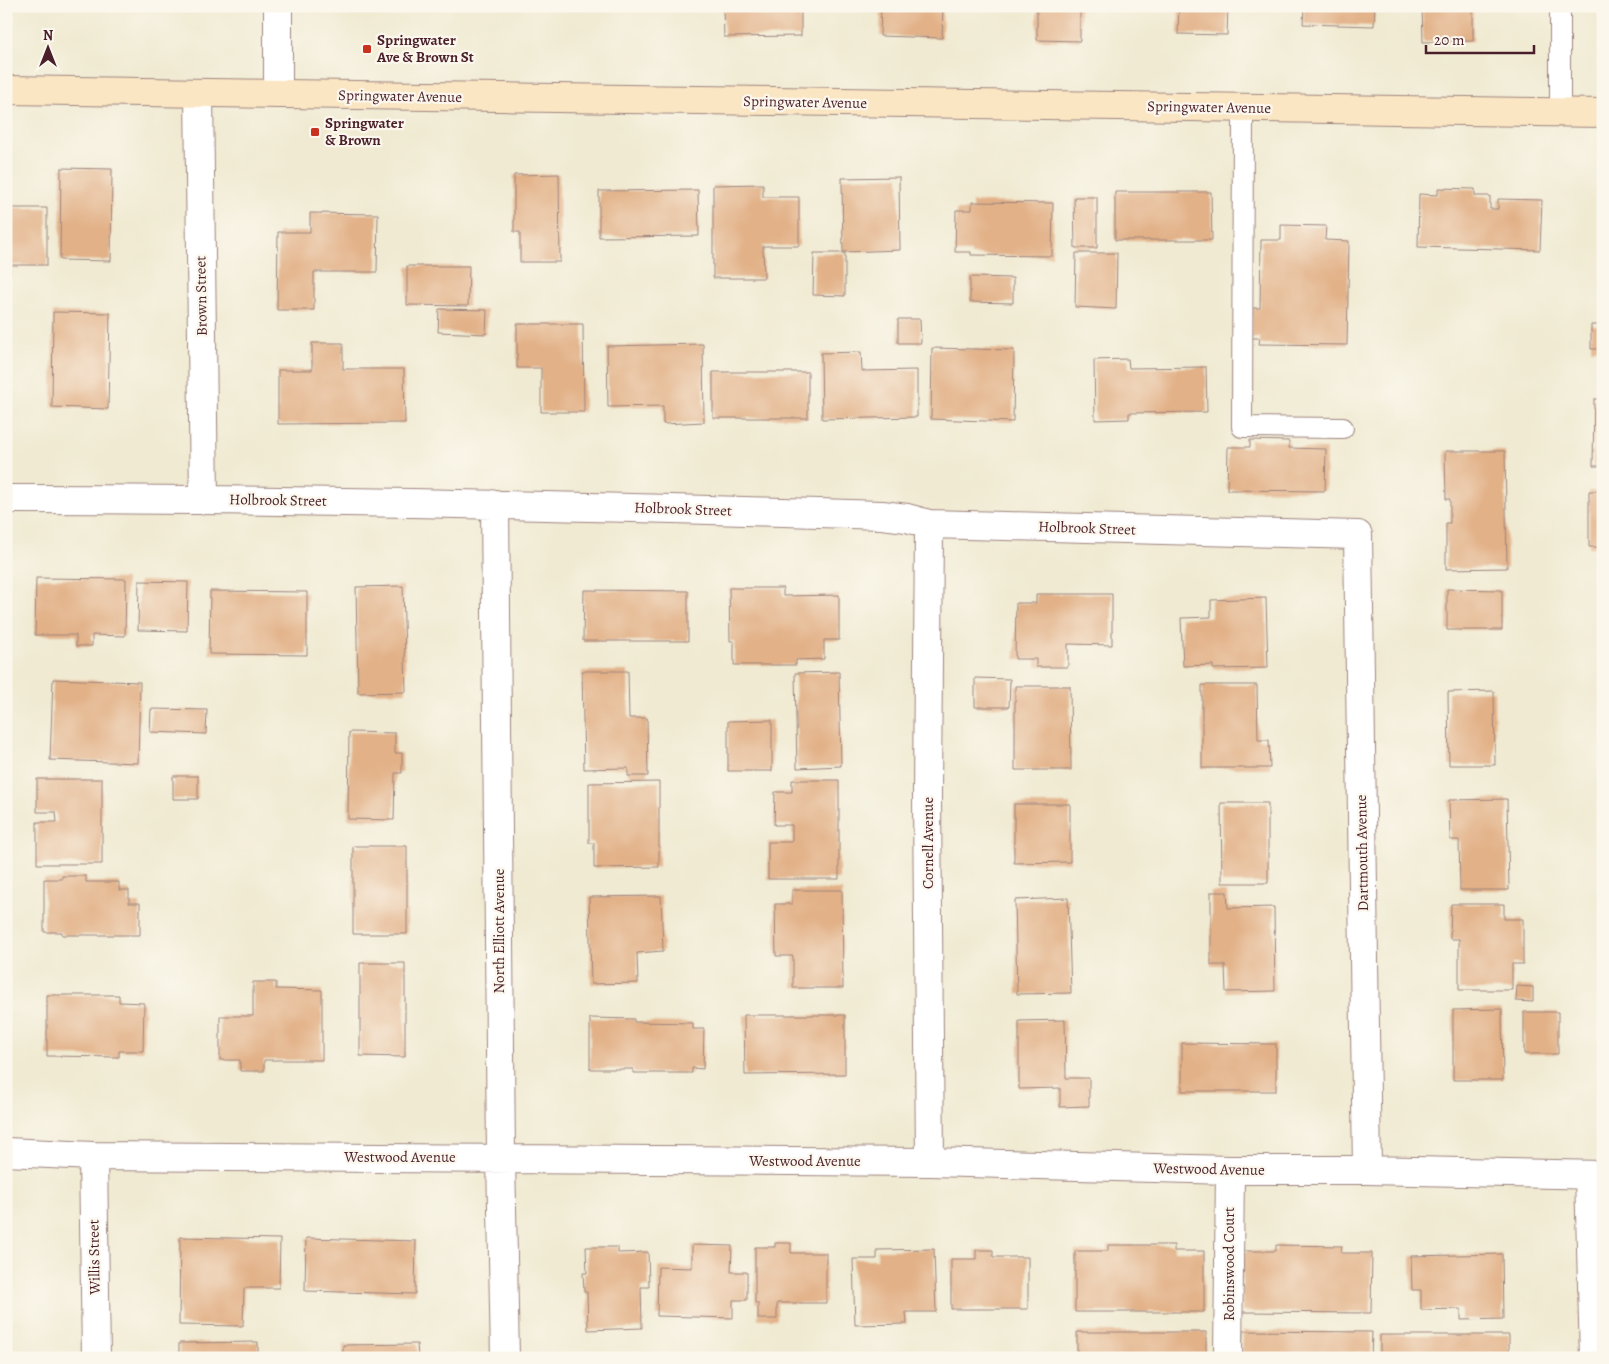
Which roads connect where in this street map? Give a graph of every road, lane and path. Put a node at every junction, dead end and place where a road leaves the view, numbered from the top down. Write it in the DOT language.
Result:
graph roads {
  1 [pos="278,6"];
  2 [pos="1560,6"];
  3 [pos="6,90"];
  4 [pos="199,93"];
  5 [pos="278,94"];
  6 [pos="1243,108"];
  7 [pos="1560,112"];
  8 [pos="1603,113"];
  9 [pos="1343,428"];
  10 [pos="6,499"];
  11 [pos="204,499"];
  12 [pos="495,504"];
  13 [pos="930,524"];
  14 [pos="1358,535"];
  15 [pos="6,1152"];
  16 [pos="93,1156"];
  17 [pos="501,1158"];
  18 [pos="930,1162"];
  19 [pos="1230,1170"];
  20 [pos="1367,1170"];
  21 [pos="1596,1175"];
  22 [pos="96,1358"];
  23 [pos="505,1358"];
  24 [pos="1228,1358"];
  25 [pos="1594,1358"];
  1 -- 5 [label="street"];
  2 -- 7 [label="lane"];
  3 -- 4 [label="street, Springwater Avenue"];
  4 -- 5 [label="street, Springwater Avenue"];
  4 -- 11 [label="street, Brown Street"];
  5 -- 6 [label="street, Springwater Avenue"];
  6 -- 7 [label="street, Springwater Avenue"];
  6 -- 9 [label="lane"];
  7 -- 8 [label="street, Springwater Avenue"];
  10 -- 11 [label="street, Holbrook Street"];
  11 -- 12 [label="street, Holbrook Street"];
  12 -- 13 [label="street, Holbrook Street"];
  12 -- 17 [label="street, North Elliott Avenue"];
  13 -- 14 [label="street, Holbrook Street"];
  13 -- 18 [label="street, Cornell Avenue"];
  14 -- 20 [label="street, Dartmouth Avenue"];
  15 -- 16 [label="street, Westwood Avenue"];
  16 -- 17 [label="street, Westwood Avenue"];
  16 -- 22 [label="street, Willis Street"];
  17 -- 18 [label="street, Westwood Avenue"];
  17 -- 23 [label="street, North Elliott Avenue"];
  18 -- 19 [label="street, Westwood Avenue"];
  19 -- 20 [label="street, Westwood Avenue"];
  19 -- 24 [label="street, Robinswood Court"];
  20 -- 21 [label="street, Westwood Avenue"];
  21 -- 25 [label="street"];
}
